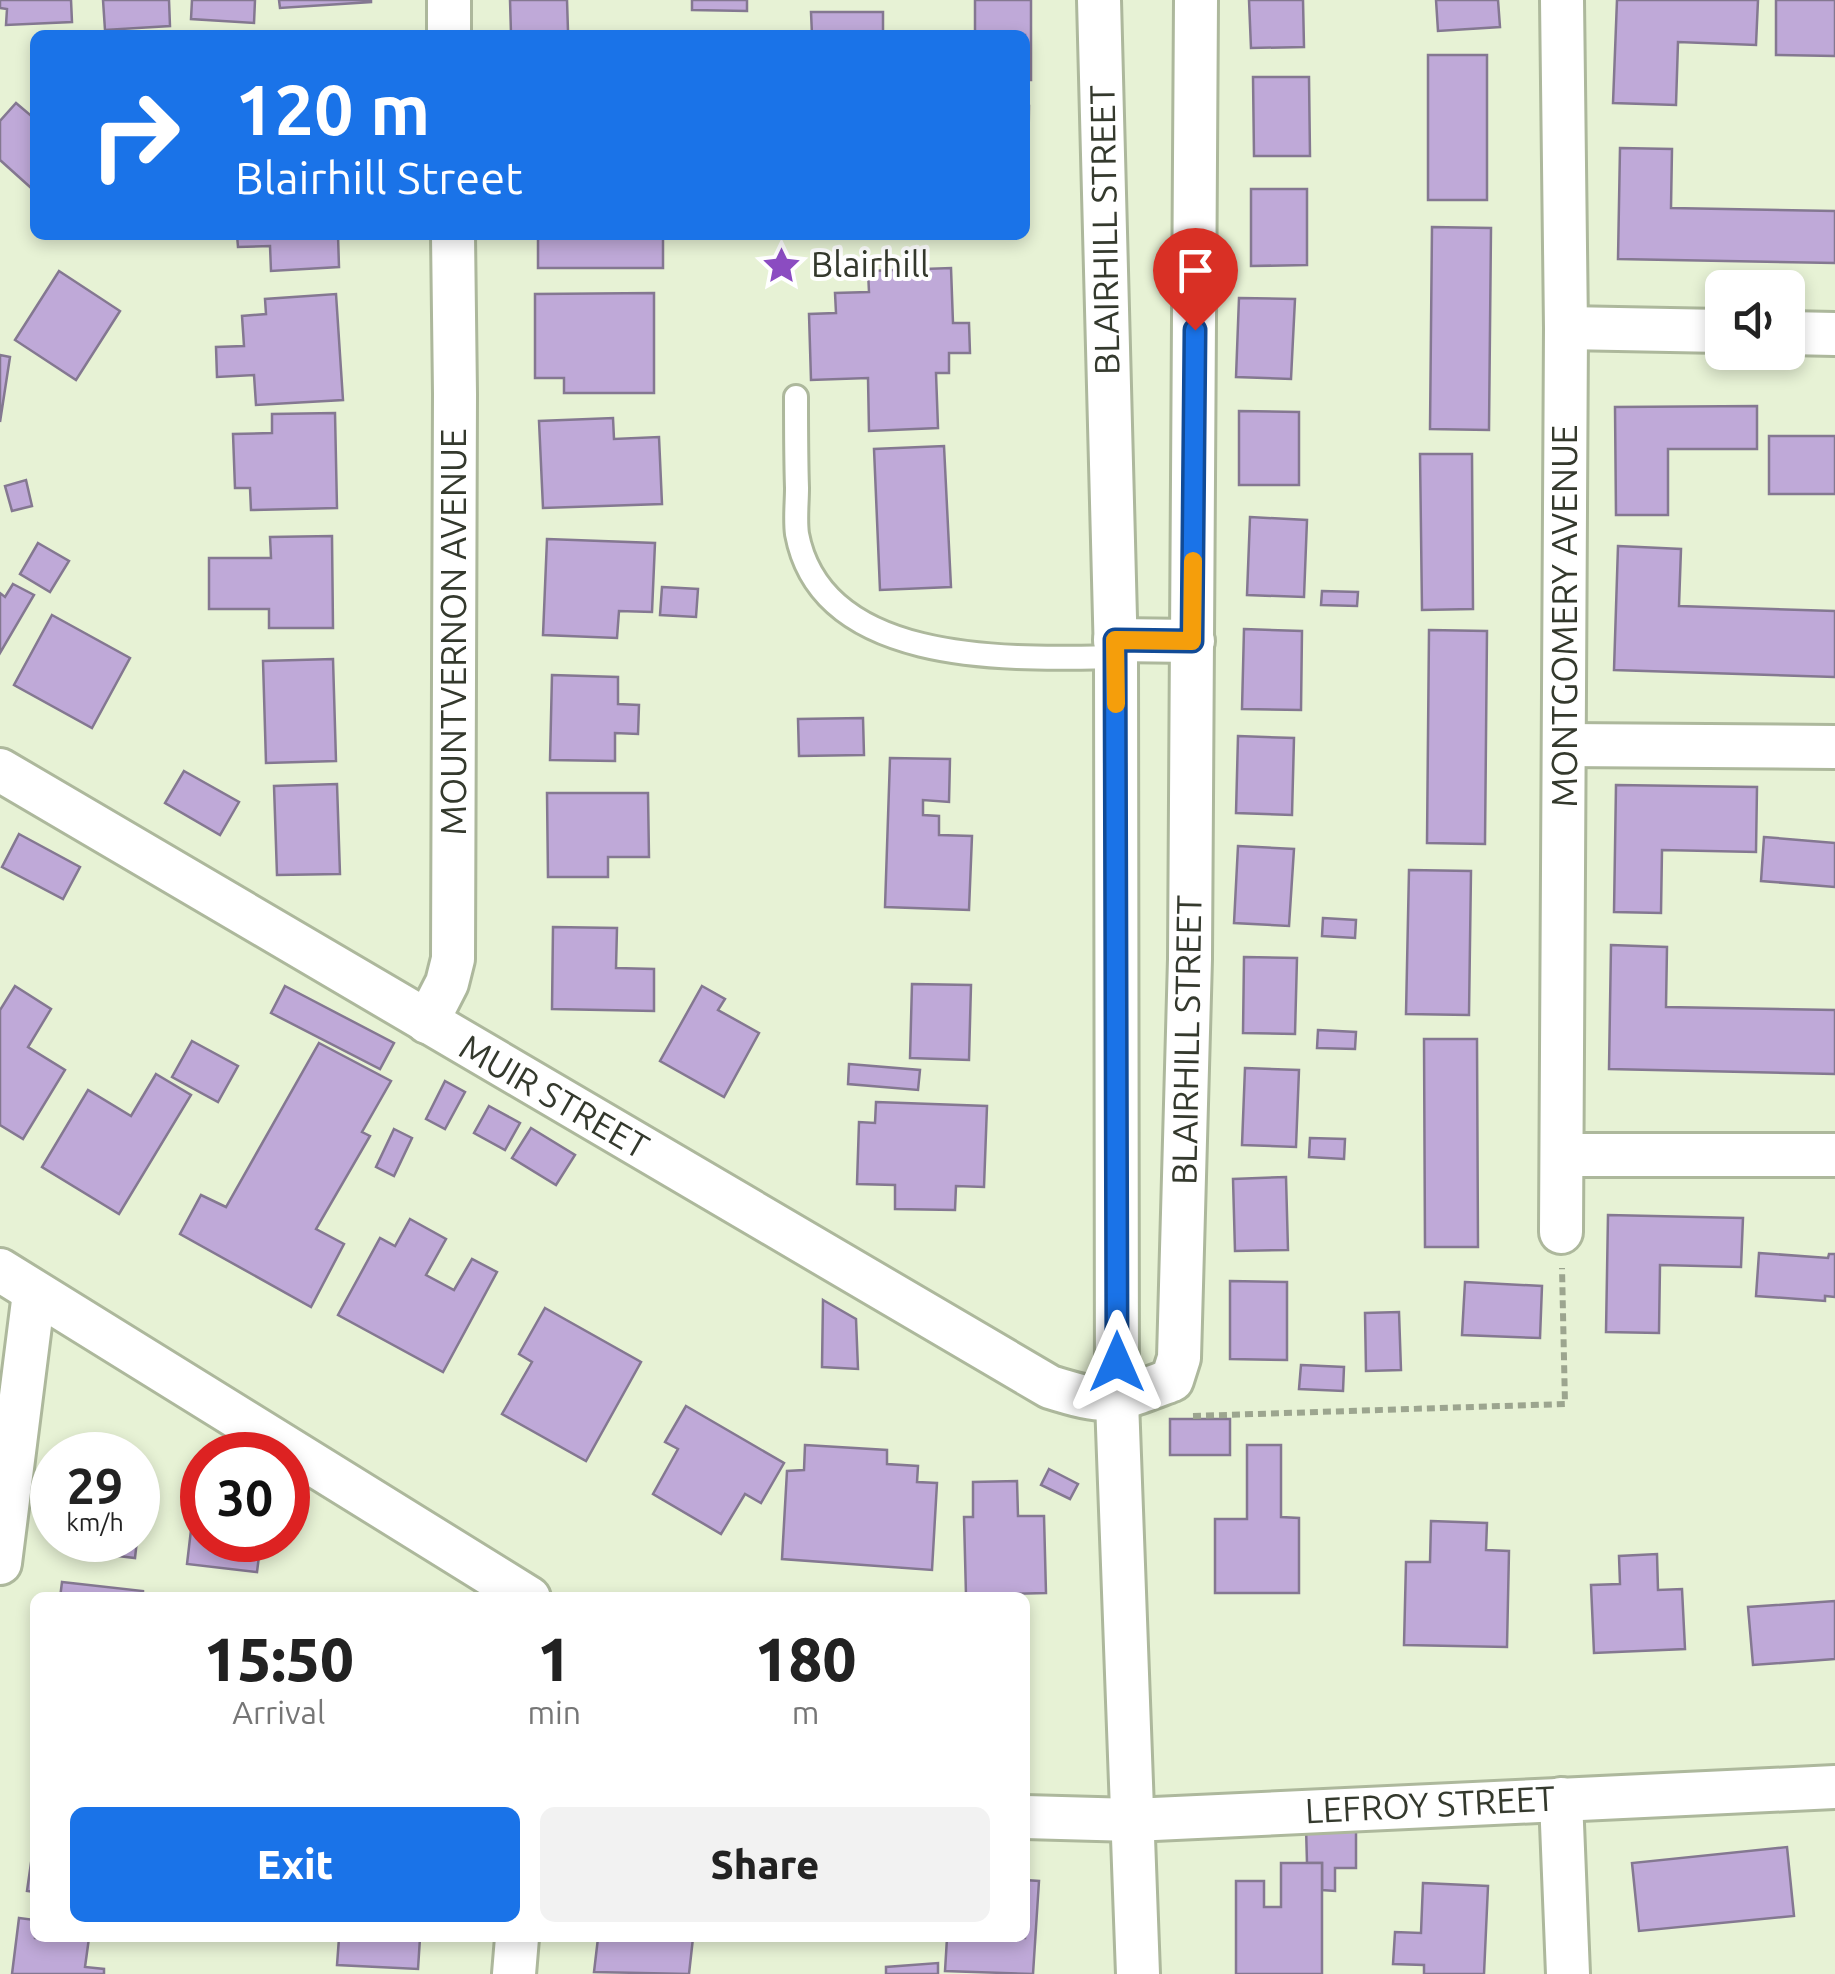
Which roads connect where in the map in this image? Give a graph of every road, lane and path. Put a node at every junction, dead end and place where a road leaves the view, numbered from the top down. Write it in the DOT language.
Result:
graph roads {
  1 [pos="449,0"];
  2 [pos="1100,0"];
  3 [pos="1196,0"];
  4 [pos="1562,0"];
  5 [pos="449,30"];
  6 [pos="453,240"];
  7 [pos="1566,328"];
  8 [pos="1705,331"];
  9 [pos="1805,333"];
  10 [pos="1835,334"];
  11 [pos="796,396"];
  12 [pos="1192,641"];
  13 [pos="1116,649"];
  14 [pos="1564,745"];
  15 [pos="1835,747"];
  16 [pos="0,770"];
  17 [pos="427,1022"];
  18 [pos="1562,1155"];
  19 [pos="1835,1155"];
  20 [pos="1561,1232"];
  21 [pos="17,1281"];
  22 [pos="1118,1410"];
  23 [pos="0,1563"];
  24 [pos="519,1592"];
  25 [pos="1835,1787"];
  26 [pos="1561,1798"];
  27 [pos="1030,1817"];
  28 [pos="1132,1820"];
  29 [pos="517,1942"];
  30 [pos="514,1974"];
  31 [pos="1138,1974"];
  32 [pos="1568,1974"];
  1 -- 5 [label="street"];
  2 -- 13 [label="street, BLAIRHILL STREET"];
  3 -- 12 [label="street, BLAIRHILL STREET"];
  4 -- 7 [label="street, MONTGOMERY AVENUE"];
  6 -- 17 [label="street, MOUNTVERNON AVENUE"];
  7 -- 8 [label="street"];
  7 -- 14 [label="street, MONTGOMERY AVENUE"];
  9 -- 10 [label="street"];
  11 -- 13 [label="lane"];
  12 -- 13 [label="street"];
  12 -- 22 [label="street, BLAIRHILL STREET"];
  13 -- 22 [label="street, BLAIRHILL STREET"];
  14 -- 15 [label="street"];
  14 -- 18 [label="street, MONTGOMERY AVENUE"];
  16 -- 17 [label="street, MUIR STREET"];
  17 -- 22 [label="street, MUIR STREET"];
  18 -- 19 [label="street"];
  18 -- 20 [label="street, MONTGOMERY AVENUE"];
  20 -- 22 [label="path"];
  21 -- 23 [label="street"];
  21 -- 24 [label="street"];
  22 -- 28 [label="street, BLAIRHILL STREET"];
  25 -- 26 [label="street, LEFROY STREET"];
  26 -- 28 [label="street, LEFROY STREET"];
  26 -- 32 [label="street"];
  27 -- 28 [label="street, LEFROY STREET"];
  28 -- 31 [label="street, BLAIRHILL STREET"];
  29 -- 30 [label="street"];
}
